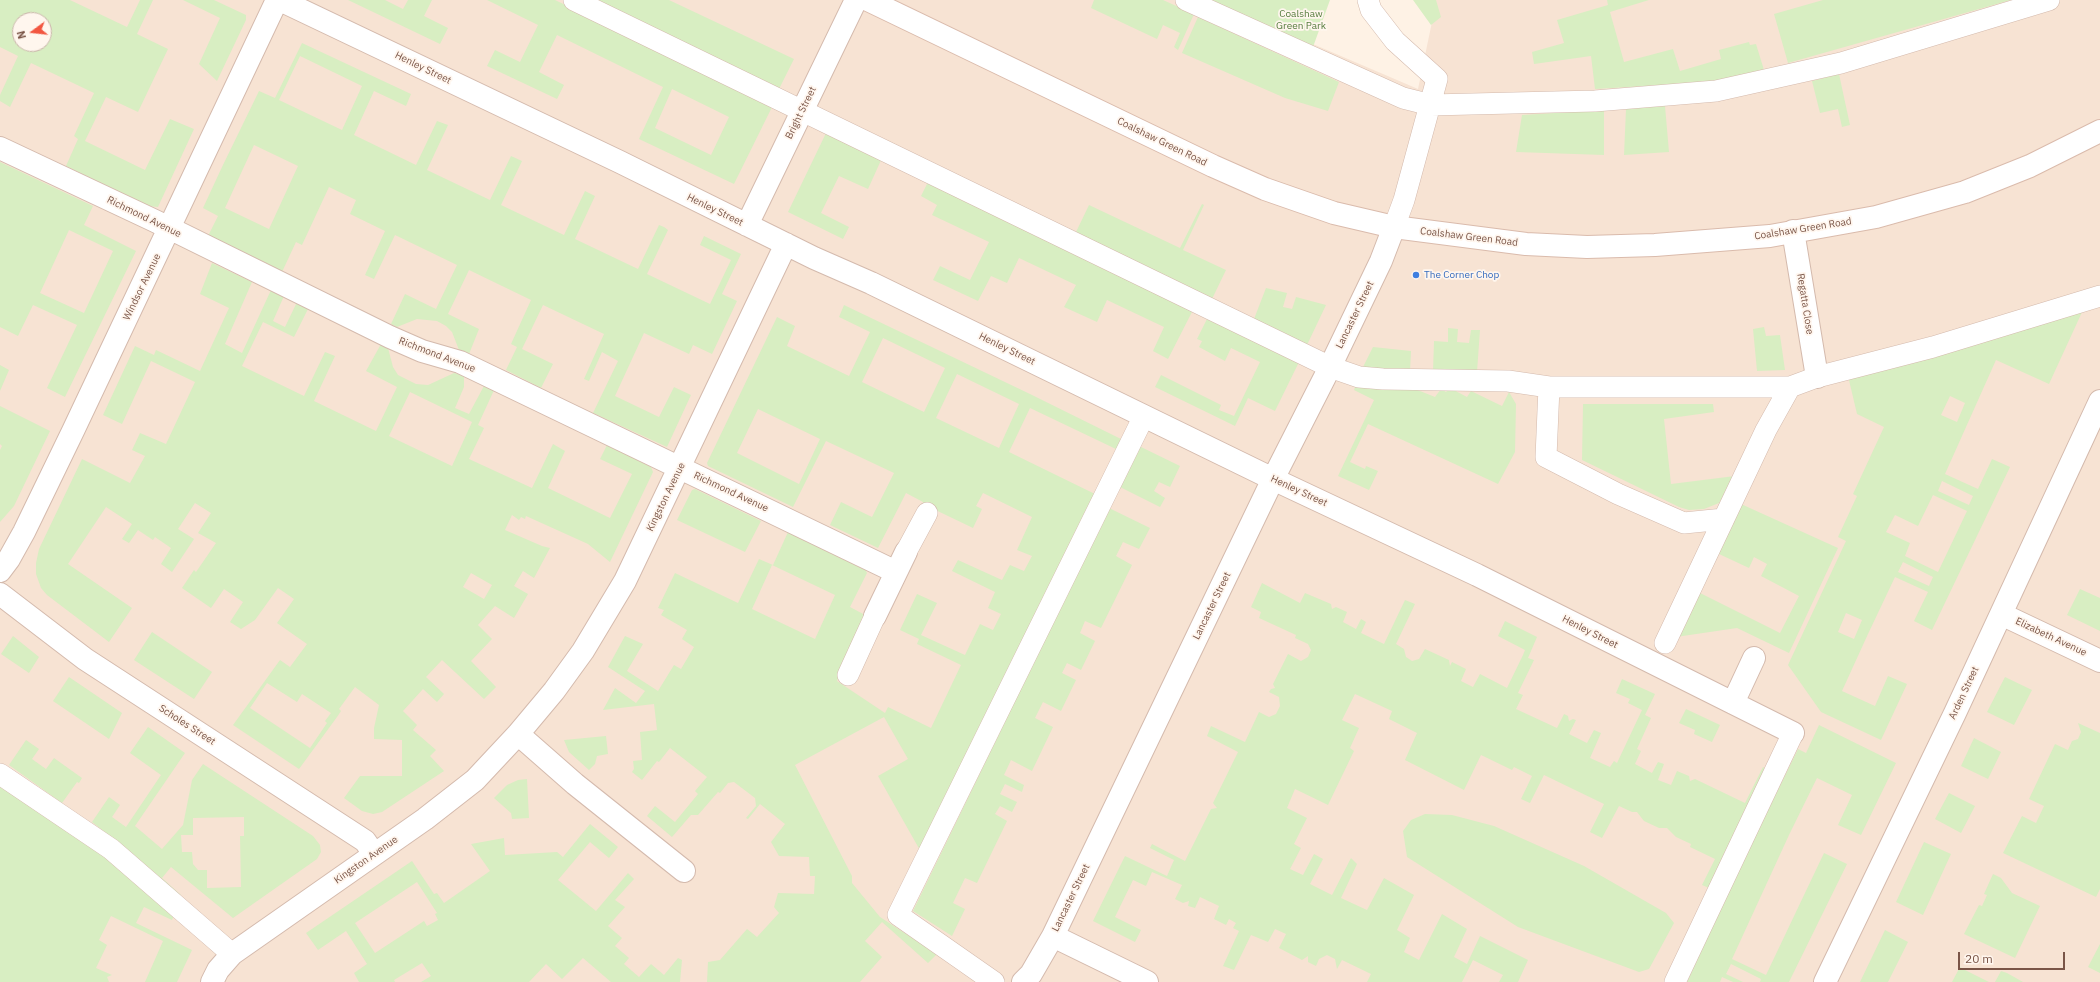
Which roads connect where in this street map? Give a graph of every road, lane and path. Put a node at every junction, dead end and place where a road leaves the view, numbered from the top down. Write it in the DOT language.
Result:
graph roads {
  1 [pos="278,0"];
  2 [pos="574,0"];
  3 [pos="856,0"];
  4 [pos="868,0"];
  5 [pos="1186,0"];
  6 [pos="1368,0"];
  7 [pos="2049,0"];
  8 [pos="1431,105"];
  9 [pos="803,109"];
  10 [pos="2100,131"];
  11 [pos="0,148"];
  12 [pos="747,226"];
  13 [pos="1394,227"];
  14 [pos="170,229"];
  15 [pos="1793,231"];
  16 [pos="786,244"];
  17 [pos="2100,296"];
  18 [pos="1330,367"];
  19 [pos="1817,377"];
  20 [pos="1790,387"];
  21 [pos="1549,388"];
  22 [pos="2100,402"];
  23 [pos="1144,416"];
  24 [pos="680,468"];
  25 [pos="1273,479"];
  26 [pos="927,513"];
  27 [pos="1724,519"];
  28 [pos="906,552"];
  29 [pos="0,571"];
  30 [pos="896,572"];
  31 [pos="0,594"];
  32 [pos="2001,614"];
  33 [pos="875,616"];
  34 [pos="1665,643"];
  35 [pos="1754,658"];
  36 [pos="2100,661"];
  37 [pos="848,675"];
  38 [pos="1733,703"];
  39 [pos="1793,733"];
  40 [pos="518,734"];
  41 [pos="0,774"];
  42 [pos="374,854"];
  43 [pos="684,871"];
  44 [pos="1052,936"];
  45 [pos="232,954"];
  46 [pos="212,982"];
  47 [pos="994,982"];
  48 [pos="1023,982"];
  49 [pos="1147,982"];
  50 [pos="1675,982"];
  51 [pos="1825,982"];
  1 -- 12 [label="street, Henley Street"];
  1 -- 14 [label="street, Windsor Avenue"];
  2 -- 9 [label="lane"];
  3 -- 9 [label="street, Bright Street"];
  4 -- 13 [label="street, Coalshaw Green Road"];
  5 -- 8 [label="lane"];
  6 -- 8 [label="lane"];
  7 -- 8 [label="lane"];
  8 -- 13 [label="lane"];
  9 -- 12 [label="street, Bright Street"];
  9 -- 18 [label="lane"];
  10 -- 15 [label="street, Coalshaw Green Road"];
  11 -- 14 [label="street, Richmond Avenue"];
  12 -- 16 [label="street, Henley Street"];
  13 -- 15 [label="street, Coalshaw Green Road"];
  13 -- 18 [label="street, Lancaster Street"];
  14 -- 24 [label="street, Richmond Avenue"];
  14 -- 29 [label="street, Windsor Avenue"];
  15 -- 19 [label="street, Regatta Close"];
  16 -- 23 [label="street, Henley Street"];
  16 -- 24 [label="street, Kingston Avenue"];
  17 -- 19 [label="lane"];
  18 -- 21 [label="lane"];
  18 -- 25 [label="street, Lancaster Street"];
  19 -- 20 [label="lane"];
  20 -- 21 [label="lane"];
  20 -- 27 [label="lane"];
  21 -- 27 [label="lane"];
  22 -- 32 [label="street, Arden Street"];
  23 -- 25 [label="street, Henley Street"];
  23 -- 47 [label="lane"];
  24 -- 30 [label="street, Richmond Avenue"];
  24 -- 40 [label="street, Kingston Avenue"];
  25 -- 38 [label="street, Henley Street"];
  25 -- 44 [label="street, Lancaster Street"];
  26 -- 28 [label="lane"];
  27 -- 34 [label="lane"];
  28 -- 30 [label="street"];
  30 -- 33 [label="street"];
  31 -- 42 [label="street, Scholes Street"];
  32 -- 36 [label="street, Elizabeth Avenue"];
  32 -- 51 [label="street, Arden Street"];
  33 -- 37 [label="lane"];
  35 -- 38 [label="street"];
  38 -- 39 [label="street, Henley Street"];
  39 -- 50 [label="lane"];
  40 -- 42 [label="street, Kingston Avenue"];
  40 -- 43 [label="street"];
  41 -- 45 [label="lane"];
  42 -- 45 [label="street, Kingston Avenue"];
  44 -- 48 [label="street, Lancaster Street"];
  44 -- 49 [label="street"];
  45 -- 46 [label="street, Kingston Avenue"];
}
